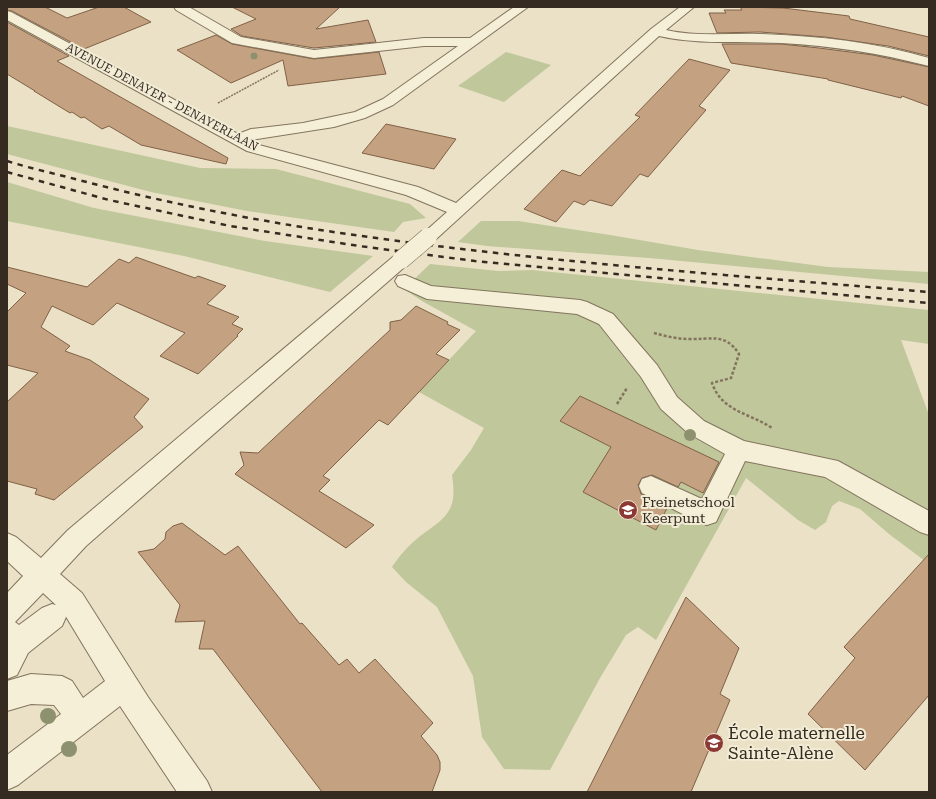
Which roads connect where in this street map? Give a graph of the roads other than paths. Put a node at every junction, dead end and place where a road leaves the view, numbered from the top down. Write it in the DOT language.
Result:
graph roads {
  1 [pos="180,7"];
  2 [pos="522,7"];
  3 [pos="688,7"];
  4 [pos="7,15"];
  5 [pos="656,32"];
  6 [pos="472,42"];
  7 [pos="929,62"];
  8 [pos="237,140"];
  9 [pos="458,210"];
  10 [pos="405,281"];
  11 [pos="739,450"];
  12 [pos="652,486"];
  13 [pos="929,524"];
  14 [pos="7,545"];
  15 [pos="42,575"];
  16 [pos="7,612"];
  17 [pos="52,617"];
  18 [pos="11,647"];
  19 [pos="124,684"];
  20 [pos="7,696"];
  21 [pos="71,704"];
  22 [pos="7,774"];
  23 [pos="196,792"];
  1 -- 6 [label="street"];
  2 -- 6 [label="street"];
  3 -- 5 [label="street"];
  4 -- 8 [label="street, AVENUE DENAYER - DENAYERLAAN"];
  5 -- 7 [label="street"];
  5 -- 9 [label="street"];
  6 -- 8 [label="street"];
  8 -- 9 [label="street, AVENUE DENAYER - DENAYERLAAN"];
  9 -- 15 [label="street, bridge"];
  10 -- 11 [label="street"];
  11 -- 12 [label="street"];
  11 -- 13 [label="street"];
  14 -- 15 [label="street"];
  15 -- 16 [label="street"];
  15 -- 19 [label="street"];
  17 -- 18 [label="street"];
  19 -- 22 [label="street"];
  19 -- 23 [label="street"];
  20 -- 21 [label="street"];
}
